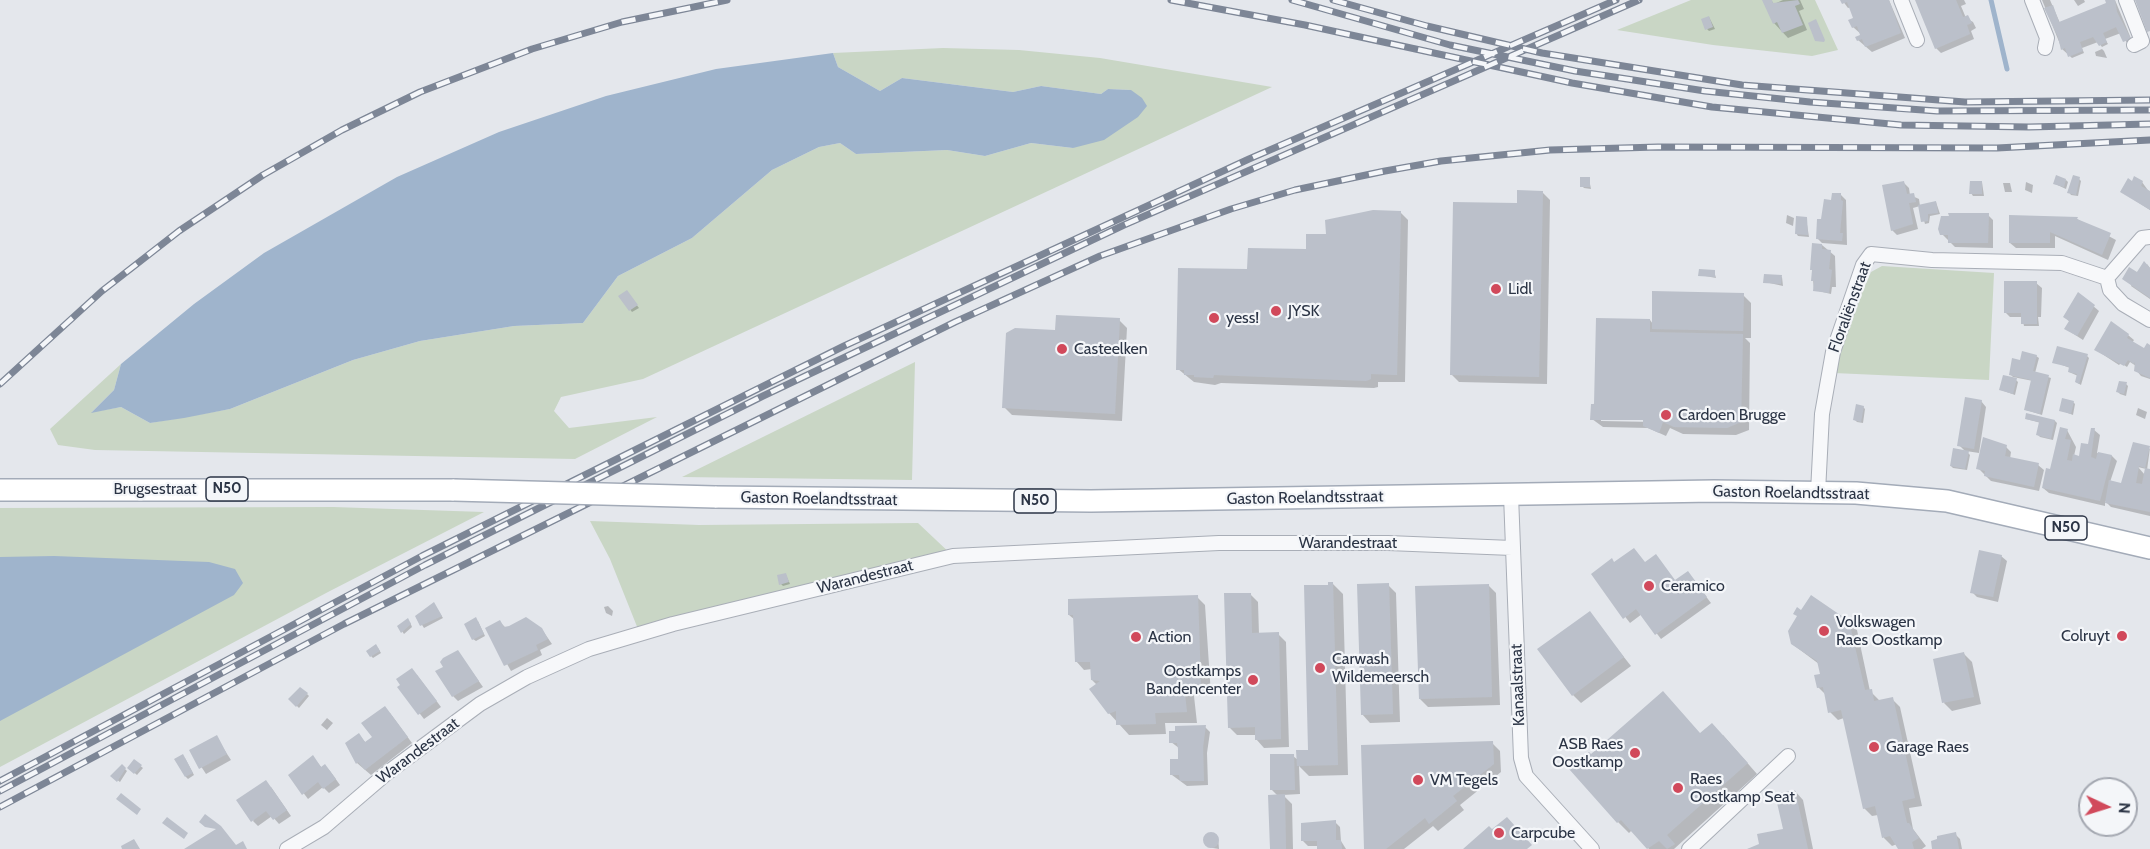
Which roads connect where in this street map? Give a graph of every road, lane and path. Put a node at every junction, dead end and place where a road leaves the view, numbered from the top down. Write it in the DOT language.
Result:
graph roads {
  1 [pos="1901,0"];
  2 [pos="2032,0"];
  3 [pos="2126,0"];
  4 [pos="1917,40"];
  5 [pos="2134,45"];
  6 [pos="2045,48"];
  7 [pos="2150,237"];
  8 [pos="2107,278"];
  9 [pos="2150,320"];
  10 [pos="0,490"];
  11 [pos="454,490"];
  12 [pos="1818,492"];
  13 [pos="1511,495"];
  14 [pos="1512,548"];
  15 [pos="2150,548"];
  16 [pos="1788,756"];
  17 [pos="287,849"];
  18 [pos="1592,849"];
  19 [pos="1689,849"];
  1 -- 4 [label="street"];
  2 -- 6 [label="street"];
  3 -- 5 [label="street"];
  7 -- 8 [label="street"];
  8 -- 9 [label="street"];
  8 -- 12 [label="street, Floraliënstraat"];
  10 -- 11 [label="main road, Brugsestraat / N50"];
  11 -- 13 [label="main road, Gaston Roelandtsstraat / N50, bridge"];
  12 -- 13 [label="main road, Gaston Roelandtsstraat / N50"];
  12 -- 15 [label="main road, Gaston Roelandtsstraat / N50"];
  13 -- 14 [label="street, Kanaalstraat"];
  14 -- 17 [label="street, Warandestraat"];
  14 -- 18 [label="street, Kanaalstraat"];
  16 -- 19 [label="street"];
}
